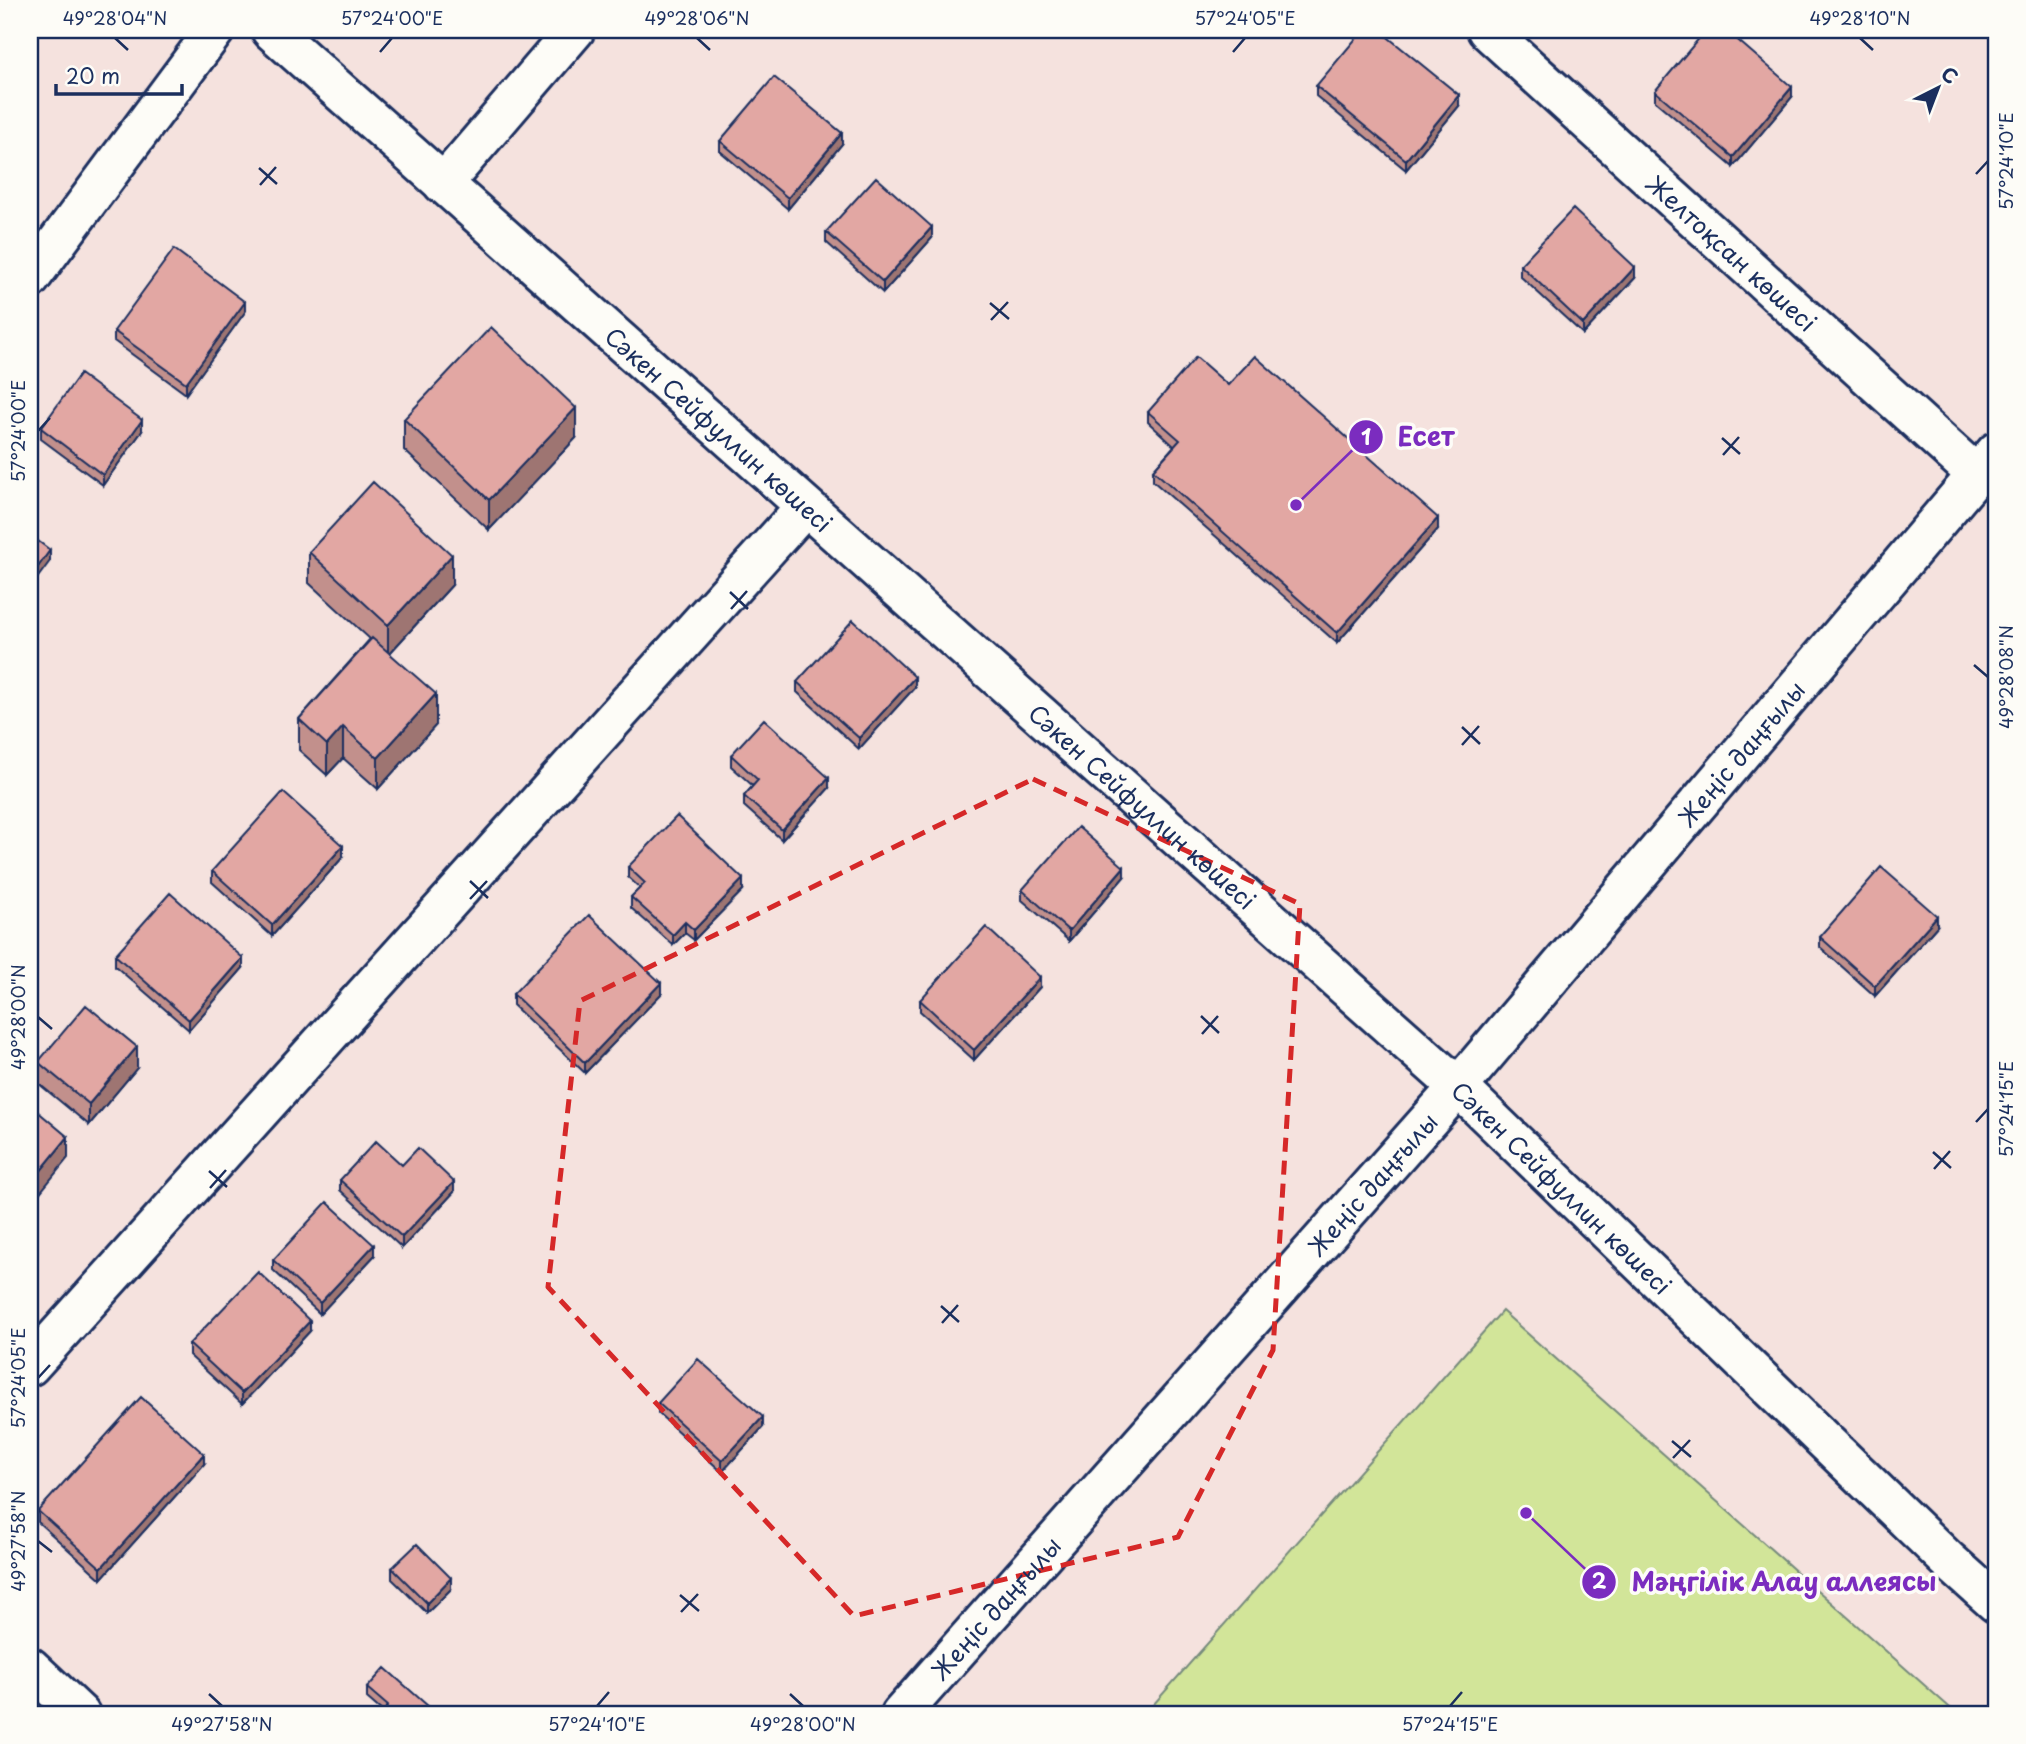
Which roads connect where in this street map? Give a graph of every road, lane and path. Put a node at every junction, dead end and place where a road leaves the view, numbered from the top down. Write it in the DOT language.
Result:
graph roads {
  1 [pos="215,30"];
  2 [pos="271,30"];
  3 [pos="575,30"];
  4 [pos="1487,30"];
  5 [pos="443,184"];
  6 [pos="30,279"];
  7 [pos="1987,463"];
  8 [pos="805,507"];
  9 [pos="1458,1087"];
  10 [pos="30,1366"];
  11 [pos="1996,1603"];
  12 [pos="30,1667"];
  13 [pos="80,1714"];
  14 [pos="901,1714"];
  1 -- 6 [label="street"];
  2 -- 5 [label="street, Сәкен Сейфуллин көшесі"];
  3 -- 5 [label="street"];
  4 -- 7 [label="street, Желтоқсан көшесі"];
  5 -- 8 [label="street, Сәкен Сейфуллин көшесі"];
  7 -- 9 [label="street, Жеңіс даңғылы"];
  8 -- 9 [label="street, Сәкен Сейфуллин көшесі"];
  8 -- 10 [label="street"];
  9 -- 11 [label="street, Сәкен Сейфуллин көшесі"];
  9 -- 14 [label="street, Жеңіс даңғылы"];
  12 -- 13 [label="street"];
}
